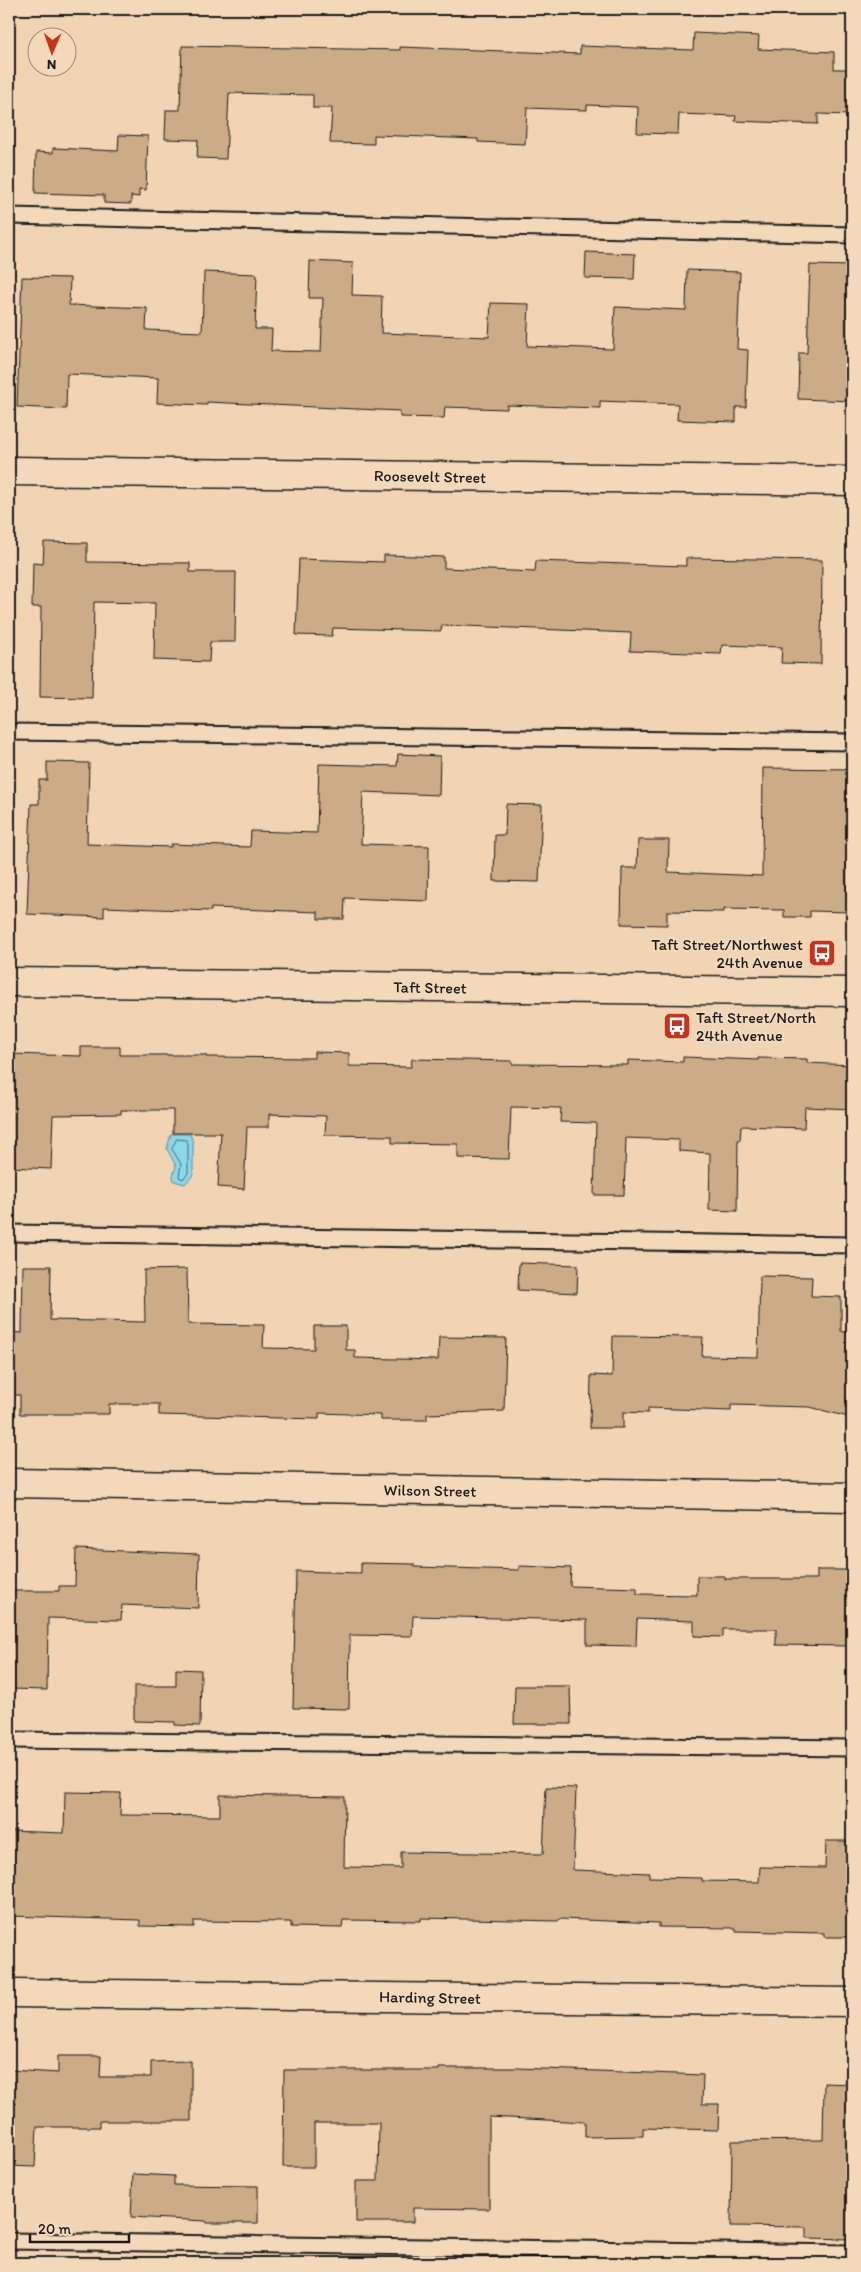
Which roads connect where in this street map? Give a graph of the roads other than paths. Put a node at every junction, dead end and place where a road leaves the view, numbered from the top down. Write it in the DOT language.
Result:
graph roads {
  1 [pos="9,216"];
  2 [pos="852,235"];
  3 [pos="9,471"];
  4 [pos="852,481"];
  5 [pos="9,732"];
  6 [pos="852,742"];
  7 [pos="9,982"];
  8 [pos="852,992"];
  9 [pos="9,1234"];
  10 [pos="852,1245"];
  11 [pos="9,1483"];
  12 [pos="852,1497"];
  13 [pos="9,1740"];
  14 [pos="852,1748"];
  15 [pos="9,1993"];
  16 [pos="852,2002"];
  17 [pos="9,2241"];
  18 [pos="852,2253"];
  1 -- 2 [label="lane"];
  3 -- 4 [label="street, Roosevelt Street"];
  5 -- 6 [label="lane"];
  7 -- 8 [label="street, Taft Street"];
  9 -- 10 [label="lane"];
  11 -- 12 [label="street, Wilson Street"];
  13 -- 14 [label="lane"];
  15 -- 16 [label="street, Harding Street"];
  17 -- 18 [label="lane"];
}
